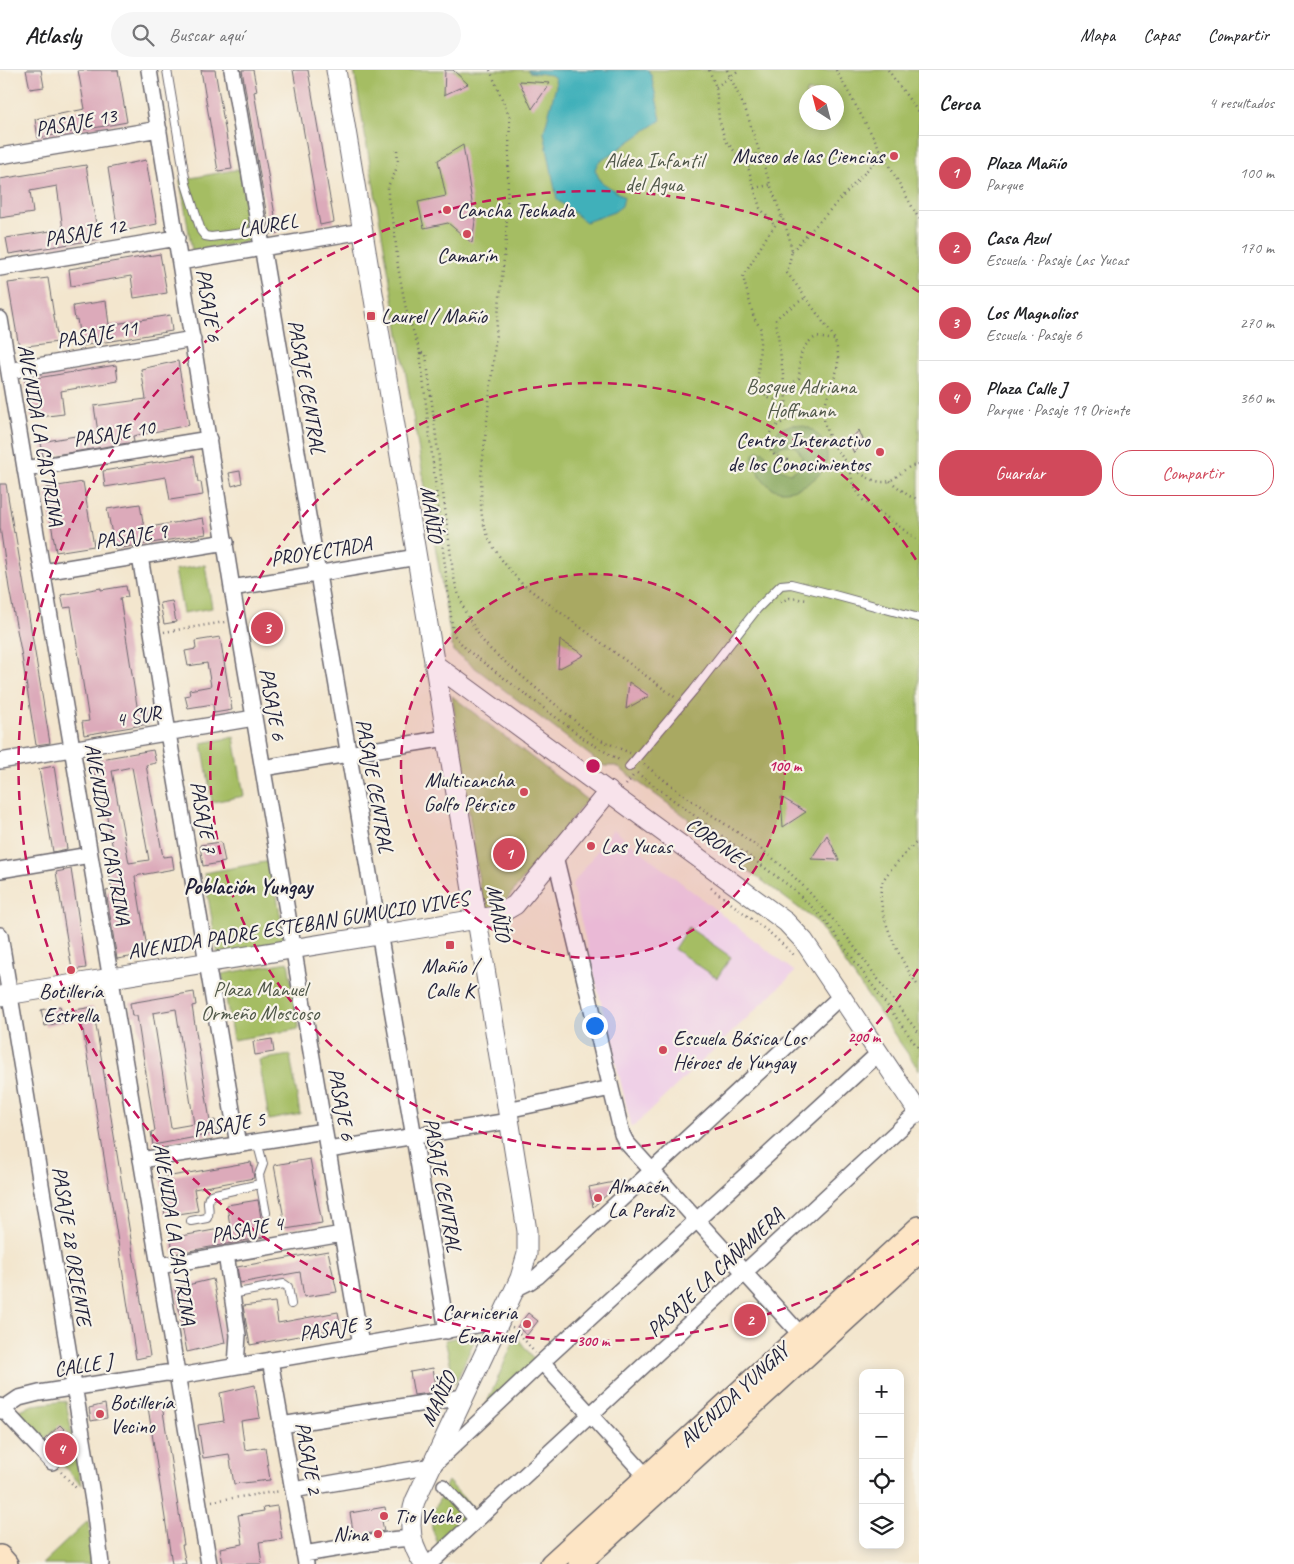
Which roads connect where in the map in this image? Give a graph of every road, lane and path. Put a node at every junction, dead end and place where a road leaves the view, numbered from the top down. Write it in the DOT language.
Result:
graph roads {
  1 [pos="149,70"];
  2 [pos="167,70"];
  3 [pos="232,70"];
  4 [pos="336,70"];
  5 [pos="490,70"];
  6 [pos="709,70"];
  7 [pos="727,70"];
  8 [pos="739,70"];
  9 [pos="836,70"];
  10 [pos="888,70"];
  11 [pos="730,77"];
  12 [pos="716,87"];
  13 [pos="919,113"];
  14 [pos="159,129"];
  15 [pos="397,150"];
  16 [pos="759,151"];
  17 [pos="883,154"];
  18 [pos="0,156"];
  19 [pos="748,168"];
  20 [pos="770,184"];
  21 [pos="754,188"];
  22 [pos="782,216"];
  23 [pos="919,218"];
  24 [pos="775,226"];
  25 [pos="259,231"];
  26 [pos="362,231"];
  27 [pos="176,238"];
  28 [pos="262,248"];
  29 [pos="792,251"];
  30 [pos="180,262"];
  31 [pos="0,268"];
  32 [pos="807,297"];
  33 [pos="0,319"];
  34 [pos="193,340"];
  35 [pos="835,340"];
  36 [pos="420,352"];
  37 [pos="9,370"];
  38 [pos="785,390"];
  39 [pos="786,403"];
  40 [pos="209,439"];
  41 [pos="788,460"];
  42 [pos="919,465"];
  43 [pos="850,466"];
  44 [pos="25,470"];
  45 [pos="890,481"];
  46 [pos="918,499"];
  47 [pos="919,539"];
  48 [pos="226,542"];
  49 [pos="140,556"];
  50 [pos="417,557"];
  51 [pos="42,572"];
  52 [pos="318,574"];
  53 [pos="232,588"];
  54 [pos="812,600"];
  55 [pos="777,603"];
  56 [pos="919,618"];
  57 [pos="238,620"];
  58 [pos="153,634"];
  59 [pos="434,664"];
  60 [pos="683,704"];
  61 [pos="254,718"];
  62 [pos="168,733"];
  63 [pos="446,738"];
  64 [pos="72,749"];
  65 [pos="348,754"];
  66 [pos="637,758"];
  67 [pos="0,761"];
  68 [pos="629,767"];
  69 [pos="263,768"];
  70 [pos="637,772"];
  71 [pos="617,789"];
  72 [pos="919,840"];
  73 [pos="90,855"];
  74 [pos="555,856"];
  75 [pos="0,870"];
  76 [pos="709,886"];
  77 [pos="476,919"];
  78 [pos="379,935"];
  79 [pos="0,936"];
  80 [pos="294,949"];
  81 [pos="798,961"];
  82 [pos="207,963"];
  83 [pos="111,978"];
  84 [pos="919,987"];
  85 [pos="5,996"];
  86 [pos="841,996"];
  87 [pos="919,1034"];
  88 [pos="919,1049"];
  89 [pos="879,1053"];
  90 [pos="611,1088"];
  91 [pos="919,1113"];
  92 [pos="508,1115"];
  93 [pos="324,1131"];
  94 [pos="414,1136"];
  95 [pos="257,1142"];
  96 [pos="238,1145"];
  97 [pos="328,1150"];
  98 [pos="141,1160"];
  99 [pos="652,1171"];
  100 [pos="260,1184"];
  101 [pos="266,1213"];
  102 [pos="696,1220"];
  103 [pos="191,1221"];
  104 [pos="919,1227"];
  105 [pos="342,1234"];
  106 [pos="919,1253"];
  107 [pos="226,1254"];
  108 [pos="159,1266"];
  109 [pos="745,1274"];
  110 [pos="515,1289"];
  111 [pos="232,1294"];
  112 [pos="292,1304"];
  113 [pos="500,1321"];
  114 [pos="447,1331"];
  115 [pos="800,1334"];
  116 [pos="361,1345"];
  117 [pos="270,1360"];
  118 [pos="542,1362"];
  119 [pos="236,1366"];
  120 [pos="177,1374"];
  121 [pos="74,1387"];
  122 [pos="464,1397"];
  123 [pos="1,1408"];
  124 [pos="591,1415"];
  125 [pos="281,1425"];
  126 [pos="52,1462"];
  127 [pos="432,1466"];
  128 [pos="646,1476"];
  129 [pos="443,1484"];
  130 [pos="293,1490"];
  131 [pos="198,1502"];
  132 [pos="94,1507"];
  133 [pos="476,1521"];
  134 [pos="412,1538"];
  135 [pos="0,1556"];
  136 [pos="305,1559"];
  137 [pos="7,1564"];
  138 [pos="102,1564"];
  139 [pos="209,1564"];
  140 [pos="424,1564"];
  141 [pos="429,1564"];
  142 [pos="551,1564"];
  143 [pos="579,1564"];
  1 -- 14 [label="street, PASAJE 6"];
  2 -- 25 [label="lane"];
  3 -- 25 [label="street, PASAJE CENTRAL"];
  4 -- 26 [label="street, MAÑÍO"];
  5 -- 60 [label="path"];
  6 -- 12 [label="path"];
  7 -- 11 [label="path"];
  8 -- 11 [label="path"];
  9 -- 17 [label="path"];
  10 -- 13 [label="path"];
  11 -- 12 [label="path"];
  11 -- 16 [label="path"];
  12 -- 19 [label="path"];
  14 -- 18 [label="street, PASAJE 13"];
  14 -- 27 [label="street, PASAJE 6"];
  15 -- 36 [label="path"];
  16 -- 19 [label="path"];
  16 -- 20 [label="path"];
  17 -- 23 [label="path"];
  17 -- 29 [label="path"];
  19 -- 21 [label="path"];
  20 -- 21 [label="path"];
  20 -- 22 [label="path"];
  21 -- 24 [label="path"];
  22 -- 24 [label="path"];
  22 -- 29 [label="path"];
  24 -- 39 [label="path"];
  25 -- 28 [label="street, PASAJE CENTRAL"];
  26 -- 28 [label="street, LAUREL"];
  26 -- 50 [label="street, MAÑÍO"];
  27 -- 30 [label="street, PASAJE 6"];
  27 -- 31 [label="street, PASAJE 12"];
  28 -- 30 [label="street, LAUREL"];
  28 -- 52 [label="street, PASAJE CENTRAL"];
  29 -- 32 [label="path"];
  30 -- 34 [label="street, PASAJE 6"];
  32 -- 35 [label="path"];
  32 -- 38 [label="path"];
  33 -- 37 [label="street, AVENIDA LA CASTRINA"];
  34 -- 37 [label="street, PASAJE 11"];
  34 -- 40 [label="street, PASAJE 6"];
  35 -- 38 [label="path"];
  35 -- 43 [label="path"];
  36 -- 66 [label="path"];
  36 -- 68 [label="path"];
  37 -- 44 [label="street, AVENIDA LA CASTRINA"];
  38 -- 39 [label="path"];
  39 -- 41 [label="path"];
  40 -- 44 [label="street, PASAJE 10"];
  40 -- 48 [label="street, PASAJE 6"];
  42 -- 45 [label="path"];
  43 -- 45 [label="path"];
  43 -- 47 [label="path"];
  44 -- 51 [label="street, AVENIDA LA CASTRINA"];
  45 -- 46 [label="path"];
  48 -- 49 [label="street, PASAJE 9"];
  48 -- 53 [label="street, PASAJE 6"];
  49 -- 51 [label="street, PASAJE 9"];
  49 -- 58 [label="street, PASAJE 7"];
  50 -- 52 [label="street, PROYECTADA"];
  50 -- 59 [label="street, MAÑÍO"];
  51 -- 64 [label="street, AVENIDA LA CASTRINA"];
  52 -- 53 [label="street, PROYECTADA"];
  52 -- 65 [label="street, PASAJE CENTRAL"];
  53 -- 57 [label="street, PASAJE 6"];
  54 -- 55 [label="path"];
  56 -- 60 [label="lane"];
  57 -- 58 [label="path"];
  57 -- 61 [label="street, PASAJE 6"];
  58 -- 62 [label="street, PASAJE 7"];
  59 -- 63 [label="street, MAÑÍO"];
  59 -- 71 [label="street, CORONEL"];
  60 -- 66 [label="lane"];
  61 -- 62 [label="street, 4 SUR"];
  61 -- 69 [label="street, PASAJE 6"];
  62 -- 64 [label="street, 4 SUR"];
  62 -- 82 [label="street, PASAJE 7"];
  63 -- 65 [label="street"];
  63 -- 77 [label="street, MAÑÍO"];
  64 -- 67 [label="street, 4 SUR"];
  64 -- 73 [label="street, AVENIDA LA CASTRINA"];
  65 -- 69 [label="street"];
  65 -- 78 [label="street, PASAJE CENTRAL"];
  66 -- 68 [label="lane"];
  69 -- 80 [label="street, PASAJE 6"];
  70 -- 71 [label="path"];
  70 -- 87 [label="path"];
  70 -- 88 [label="path"];
  71 -- 74 [label="street, AVENIDA PADRE ESTEBAN GUMUCIO VIVES"];
  71 -- 86 [label="street, CORONEL"];
  72 -- 84 [label="path"];
  73 -- 75 [label="street"];
  73 -- 83 [label="street, AVENIDA LA CASTRINA"];
  74 -- 77 [label="street, AVENIDA PADRE ESTEBAN GUMUCIO VIVES"];
  74 -- 90 [label="street"];
  76 -- 81 [label="path"];
  77 -- 78 [label="street, AVENIDA PADRE ESTEBAN GUMUCIO VIVES"];
  77 -- 92 [label="street, MAÑÍO"];
  78 -- 80 [label="street, AVENIDA PADRE ESTEBAN GUMUCIO VIVES"];
  78 -- 94 [label="street, PASAJE CENTRAL"];
  79 -- 85 [label="street, PASAJE 28 ORIENTE"];
  80 -- 82 [label="street, AVENIDA PADRE ESTEBAN GUMUCIO VIVES"];
  80 -- 93 [label="street, PASAJE 6"];
  82 -- 83 [label="street, AVENIDA PADRE ESTEBAN GUMUCIO VIVES"];
  82 -- 96 [label="street, PASAJE 7"];
  83 -- 85 [label="street, AVENIDA PADRE ESTEBAN GUMUCIO VIVES"];
  83 -- 98 [label="street, AVENIDA LA CASTRINA"];
  85 -- 121 [label="street, PASAJE 28 ORIENTE"];
  86 -- 89 [label="street, CORONEL"];
  86 -- 99 [label="street"];
  89 -- 91 [label="street, CORONEL"];
  89 -- 102 [label="street"];
  90 -- 92 [label="street"];
  90 -- 99 [label="street"];
  91 -- 109 [label="street, PASAJE LA CAÑAMERA"];
  92 -- 94 [label="street"];
  92 -- 110 [label="street, MAÑÍO"];
  93 -- 95 [label="street, PASAJE 5"];
  93 -- 97 [label="street, PASAJE 6"];
  94 -- 97 [label="street"];
  94 -- 114 [label="street, PASAJE CENTRAL"];
  95 -- 96 [label="street, PASAJE 5"];
  95 -- 100 [label="lane"];
  96 -- 98 [label="street, PASAJE 5"];
  97 -- 105 [label="street, PASAJE 6"];
  98 -- 108 [label="street, AVENIDA LA CASTRINA"];
  99 -- 102 [label="street"];
  99 -- 110 [label="street"];
  100 -- 101 [label="lane"];
  100 -- 103 [label="lane"];
  102 -- 109 [label="street"];
  102 -- 118 [label="street"];
  104 -- 115 [label="main road, AVENIDA YUNGAY"];
  105 -- 107 [label="street, PASAJE 4"];
  105 -- 116 [label="street, PASAJE 6"];
  106 -- 143 [label="main road, AVENIDA YUNGAY"];
  107 -- 108 [label="street, PASAJE 4"];
  107 -- 111 [label="street"];
  108 -- 120 [label="street, AVENIDA LA CASTRINA"];
  109 -- 115 [label="street"];
  109 -- 124 [label="street, PASAJE LA CAÑAMERA"];
  110 -- 113 [label="street, MAÑÍO"];
  111 -- 112 [label="lane"];
  111 -- 119 [label="street"];
  113 -- 114 [label="street, PASAJE 3"];
  113 -- 118 [label="path"];
  113 -- 122 [label="street, MAÑÍO"];
  114 -- 116 [label="street, PASAJE 3"];
  115 -- 128 [label="main road, AVENIDA YUNGAY"];
  116 -- 117 [label="street, PASAJE 3"];
  117 -- 119 [label="street, PASAJE 3"];
  117 -- 125 [label="street, PASAJE 2"];
  118 -- 124 [label="street"];
  118 -- 127 [label="street"];
  119 -- 120 [label="street, PASAJE 3"];
  120 -- 121 [label="street, CALLE J"];
  120 -- 131 [label="street, AVENIDA LA CASTRINA"];
  121 -- 123 [label="street, CALLE J"];
  121 -- 132 [label="street, PASAJE 28 ORIENTE"];
  122 -- 125 [label="street"];
  122 -- 127 [label="street, MAÑÍO"];
  123 -- 126 [label="street"];
  124 -- 128 [label="street"];
  124 -- 133 [label="street, PASAJE LA CAÑAMERA"];
  125 -- 130 [label="street, PASAJE 2"];
  126 -- 132 [label="path"];
  127 -- 130 [label="street"];
  127 -- 134 [label="street, MAÑÍO"];
  128 -- 142 [label="main road, AVENIDA YUNGAY"];
  129 -- 133 [label="street"];
  130 -- 131 [label="path"];
  130 -- 136 [label="street, PASAJE 2"];
  131 -- 139 [label="street, AVENIDA LA CASTRINA"];
  132 -- 138 [label="street, PASAJE 28 ORIENTE"];
  133 -- 141 [label="street, PASAJE LA CAÑAMERA"];
  134 -- 136 [label="street"];
  134 -- 140 [label="street, MAÑÍO"];
  135 -- 137 [label="main road"];
}
